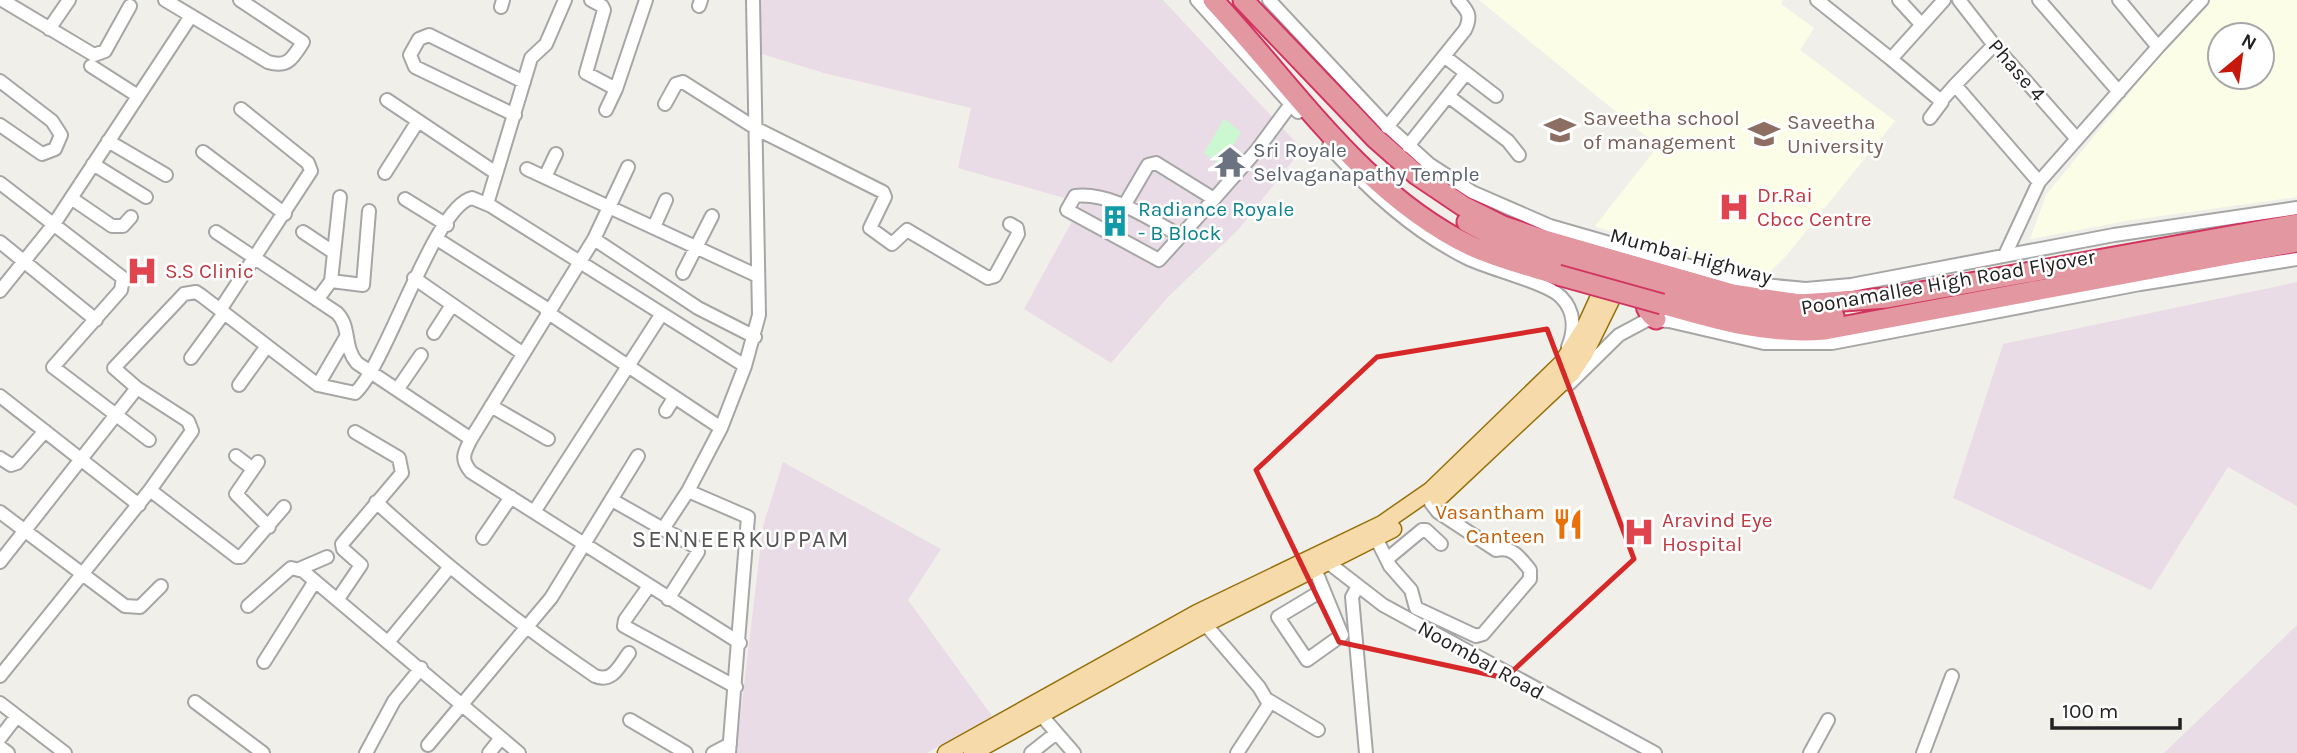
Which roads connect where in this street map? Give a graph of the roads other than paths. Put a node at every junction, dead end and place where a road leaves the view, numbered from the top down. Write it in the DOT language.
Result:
graph roads {
  1 [pos="2,0"];
  2 [pos="69,0"];
  3 [pos="165,0"];
  4 [pos="240,0"];
  5 [pos="565,0"];
  6 [pos="591,0"];
  7 [pos="646,0"];
  8 [pos="752,0"];
  9 [pos="1197,0"];
  10 [pos="1213,0"];
  11 [pos="1243,0"];
  12 [pos="1269,0"];
  13 [pos="1458,0"];
  14 [pos="1816,0"];
  15 [pos="1899,0"];
  16 [pos="1944,0"];
  17 [pos="1959,0"];
  18 [pos="2039,0"];
  19 [pos="2119,0"];
  20 [pos="2202,0"];
  21 [pos="130,6"];
  22 [pos="191,16"];
  23 [pos="1921,24"];
  24 [pos="49,29"];
  25 [pos="1994,45"];
  26 [pos="2158,47"];
  27 [pos="1444,56"];
  28 [pos="1891,59"];
  29 [pos="1302,62"];
  30 [pos="92,66"];
  31 [pos="1466,73"];
  32 [pos="524,82"];
  33 [pos="1955,85"];
  34 [pos="2,88"];
  35 [pos="615,89"];
  36 [pos="2119,92"];
  37 [pos="138,96"];
  38 [pos="1448,96"];
  39 [pos="1496,96"];
  40 [pos="387,100"];
  41 [pos="1942,102"];
  42 [pos="1290,103"];
  43 [pos="665,104"];
  44 [pos="241,109"];
  45 [pos="606,110"];
  46 [pos="514,115"];
  47 [pos="1930,118"];
  48 [pos="418,121"];
  49 [pos="0,125"];
  50 [pos="1387,127"];
  51 [pos="757,129"];
  52 [pos="2077,139"];
  53 [pos="108,141"];
  54 [pos="1408,146"];
  55 [pos="203,152"];
  56 [pos="556,154"];
  57 [pos="1519,155"];
  58 [pos="93,164"];
  59 [pos="628,167"];
  60 [pos="527,169"];
  61 [pos="385,173"];
  62 [pos="496,173"];
  63 [pos="166,175"];
  64 [pos="545,177"];
  65 [pos="2039,182"];
  66 [pos="0,183"];
  67 [pos="146,197"];
  68 [pos="340,197"];
  69 [pos="71,198"];
  70 [pos="405,199"];
  71 [pos="1214,199"];
  72 [pos="666,200"];
  73 [pos="487,204"];
  74 [pos="610,206"];
  75 [pos="1124,206"];
  76 [pos="2297,208"];
  77 [pos="369,211"];
  78 [pos="285,214"];
  79 [pos="712,216"];
  80 [pos="131,217"];
  81 [pos="54,223"];
  82 [pos="1010,224"];
  83 [pos="2297,224"];
  84 [pos="447,225"];
  85 [pos="654,227"];
  86 [pos="216,232"];
  87 [pos="303,232"];
  88 [pos="1181,236"];
  89 [pos="437,239"];
  90 [pos="594,239"];
  91 [pos="0,242"];
  92 [pos="2297,243"];
  93 [pos="696,248"];
  94 [pos="333,252"];
  95 [pos="2005,255"];
  96 [pos="254,258"];
  97 [pos="2290,259"];
  98 [pos="23,262"];
  99 [pos="580,262"];
  100 [pos="683,274"];
  101 [pos="758,276"];
  102 [pos="1615,276"];
  103 [pos="414,278"];
  104 [pos="331,281"];
  105 [pos="1982,282"];
  106 [pos="0,291"];
  107 [pos="317,300"];
  108 [pos="452,304"];
  109 [pos="1660,304"];
  110 [pos="548,311"];
  111 [pos="222,312"];
  112 [pos="661,315"];
  113 [pos="96,320"];
  114 [pos="434,333"];
  115 [pos="346,337"];
  116 [pos="755,337"];
  117 [pos="267,346"];
  118 [pos="522,353"];
  119 [pos="421,355"];
  120 [pos="191,358"];
  121 [pos="626,365"];
  122 [pos="745,366"];
  123 [pos="1557,369"];
  124 [pos="370,372"];
  125 [pos="239,385"];
  126 [pos="318,385"];
  127 [pos="137,388"];
  128 [pos="397,390"];
  129 [pos="0,396"];
  130 [pos="674,398"];
  131 [pos="1545,401"];
  132 [pos="491,406"];
  133 [pos="666,411"];
  134 [pos="115,415"];
  135 [pos="721,428"];
  136 [pos="45,431"];
  137 [pos="355,432"];
  138 [pos="471,439"];
  139 [pos="548,439"];
  140 [pos="149,440"];
  141 [pos="236,456"];
  142 [pos="638,456"];
  143 [pos="0,458"];
  144 [pos="80,459"];
  145 [pos="150,491"];
  146 [pos="688,491"];
  147 [pos="511,497"];
  148 [pos="612,500"];
  149 [pos="376,502"];
  150 [pos="1431,503"];
  151 [pos="139,505"];
  152 [pos="284,507"];
  153 [pos="0,512"];
  154 [pos="534,512"];
  155 [pos="269,527"];
  156 [pos="24,529"];
  157 [pos="663,529"];
  158 [pos="483,538"];
  159 [pos="1376,538"];
  160 [pos="584,544"];
  161 [pos="1441,544"];
  162 [pos="327,557"];
  163 [pos="1387,559"];
  164 [pos="1320,561"];
  165 [pos="0,562"];
  166 [pos="449,568"];
  167 [pos="299,569"];
  168 [pos="80,574"];
  169 [pos="316,581"];
  170 [pos="161,586"];
  171 [pos="649,586"];
  172 [pos="1358,586"];
  173 [pos="1323,590"];
  174 [pos="338,599"];
  175 [pos="668,599"];
  176 [pos="248,606"];
  177 [pos="1205,624"];
  178 [pos="527,629"];
  179 [pos="389,641"];
  180 [pos="740,643"];
  181 [pos="629,653"];
  182 [pos="264,662"];
  183 [pos="421,668"];
  184 [pos="0,676"];
  185 [pos="1952,676"];
  186 [pos="736,687"];
  187 [pos="1268,700"];
  188 [pos="195,702"];
  189 [pos="0,703"];
  190 [pos="464,705"];
  191 [pos="1041,715"];
  192 [pos="17,716"];
  193 [pos="630,720"];
  194 [pos="1828,720"];
  195 [pos="1318,730"];
  196 [pos="1055,734"];
  197 [pos="0,738"];
  198 [pos="501,738"];
  199 [pos="428,745"];
  200 [pos="0,747"];
  201 [pos="730,748"];
  202 [pos="8,753"];
  203 [pos="65,753"];
  204 [pos="263,753"];
  205 [pos="366,753"];
  206 [pos="489,753"];
  207 [pos="519,753"];
  208 [pos="686,753"];
  209 [pos="713,753"];
  210 [pos="946,753"];
  211 [pos="972,753"];
  212 [pos="1031,753"];
  213 [pos="1074,753"];
  214 [pos="1237,753"];
  215 [pos="1366,753"];
  216 [pos="1655,753"];
  217 [pos="1810,753"];
  218 [pos="1923,753"];
  1 -- 24 [label="street"];
  2 -- 24 [label="street"];
  3 -- 22 [label="street"];
  4 -- 22 [label="street"];
  5 -- 32 [label="street"];
  6 -- 35 [label="street"];
  7 -- 35 [label="street"];
  8 -- 51 [label="street"];
  9 -- 42 [label="street"];
  10 -- 109 [label="highway, Poonamallee High Road Flyover, bridge"];
  11 -- 29 [label="highway, Mumbai Highway"];
  12 -- 50 [label="street"];
  13 -- 27 [label="street"];
  14 -- 28 [label="street"];
  15 -- 23 [label="street"];
  16 -- 23 [label="street"];
  17 -- 25 [label="street, Phase 4"];
  18 -- 36 [label="street"];
  19 -- 26 [label="street"];
  20 -- 26 [label="street"];
  21 -- 24 [label="street"];
  22 -- 37 [label="street"];
  23 -- 28 [label="street"];
  25 -- 33 [label="street"];
  25 -- 52 [label="street, Phase 4"];
  26 -- 36 [label="street"];
  27 -- 31 [label="street"];
  27 -- 50 [label="street"];
  28 -- 41 [label="street"];
  29 -- 102 [label="highway"];
  29 -- 105 [label="highway, Mumbai Highway"];
  30 -- 37 [label="street"];
  31 -- 38 [label="street"];
  31 -- 39 [label="street"];
  32 -- 46 [label="street"];
  32 -- 46 [label="street"];
  33 -- 41 [label="street"];
  33 -- 65 [label="street"];
  34 -- 49 [label="street"];
  35 -- 45 [label="street"];
  36 -- 52 [label="street"];
  37 -- 53 [label="street"];
  38 -- 54 [label="street"];
  38 -- 57 [label="street"];
  40 -- 48 [label="street"];
  41 -- 47 [label="street"];
  42 -- 71 [label="street"];
  42 -- 123 [label="street"];
  43 -- 51 [label="street"];
  44 -- 78 [label="street"];
  46 -- 62 [label="street"];
  48 -- 61 [label="street"];
  48 -- 62 [label="street"];
  50 -- 54 [label="street"];
  51 -- 82 [label="street"];
  51 -- 101 [label="street"];
  52 -- 65 [label="street"];
  53 -- 58 [label="street"];
  53 -- 63 [label="street"];
  54 -- 95 [label="street"];
  55 -- 78 [label="street"];
  56 -- 64 [label="street"];
  58 -- 67 [label="street"];
  58 -- 69 [label="street"];
  59 -- 74 [label="street"];
  60 -- 64 [label="street"];
  62 -- 73 [label="street"];
  64 -- 74 [label="street"];
  65 -- 95 [label="street"];
  66 -- 81 [label="street"];
  68 -- 94 [label="street"];
  69 -- 80 [label="street"];
  69 -- 81 [label="street"];
  70 -- 84 [label="street"];
  71 -- 75 [label="street"];
  71 -- 88 [label="street"];
  72 -- 85 [label="street"];
  73 -- 84 [label="street"];
  73 -- 99 [label="street"];
  74 -- 85 [label="street"];
  74 -- 90 [label="street"];
  75 -- 88 [label="street"];
  75 -- 88 [label="street"];
  76 -- 95 [label="street"];
  77 -- 104 [label="street"];
  78 -- 96 [label="street"];
  79 -- 93 [label="street"];
  81 -- 98 [label="street"];
  81 -- 113 [label="street"];
  83 -- 105 [label="highway, Mumbai Highway"];
  84 -- 89 [label="street"];
  85 -- 93 [label="street"];
  86 -- 96 [label="street"];
  87 -- 94 [label="street"];
  89 -- 103 [label="street"];
  89 -- 110 [label="street"];
  90 -- 99 [label="street"];
  90 -- 116 [label="street"];
  91 -- 98 [label="street"];
  92 -- 97 [label="highway"];
  92 -- 109 [label="highway, Poonamallee High Road Flyover"];
  93 -- 100 [label="street"];
  93 -- 101 [label="street"];
  94 -- 104 [label="street"];
  96 -- 107 [label="street"];
  96 -- 111 [label="street"];
  97 -- 109 [label="street"];
  98 -- 106 [label="street"];
  98 -- 113 [label="street"];
  99 -- 110 [label="street"];
  99 -- 112 [label="street"];
  101 -- 116 [label="street"];
  102 -- 109 [label="highway"];
  102 -- 123 [label="main road"];
  102 -- 131 [label="main road"];
  103 -- 108 [label="street"];
  103 -- 124 [label="street"];
  104 -- 107 [label="street"];
  105 -- 109 [label="highway"];
  107 -- 115 [label="street"];
  108 -- 114 [label="street"];
  108 -- 118 [label="street"];
  109 -- 131 [label="street"];
  110 -- 118 [label="street"];
  110 -- 121 [label="street"];
  111 -- 117 [label="street"];
  111 -- 120 [label="street"];
  111 -- 127 [label="street"];
  112 -- 121 [label="street"];
  112 -- 122 [label="street"];
  113 -- 134 [label="street"];
  115 -- 124 [label="street"];
  115 -- 126 [label="street"];
  116 -- 122 [label="street"];
  117 -- 125 [label="street"];
  117 -- 126 [label="street"];
  118 -- 132 [label="street"];
  119 -- 128 [label="street"];
  121 -- 130 [label="street"];
  121 -- 154 [label="street"];
  122 -- 135 [label="street"];
  123 -- 164 [label="main road"];
  124 -- 126 [label="street"];
  124 -- 128 [label="street"];
  127 -- 134 [label="street"];
  127 -- 145 [label="street"];
  128 -- 138 [label="street"];
  129 -- 136 [label="street"];
  130 -- 133 [label="street"];
  130 -- 135 [label="street"];
  131 -- 150 [label="main road"];
  132 -- 138 [label="street"];
  132 -- 139 [label="street"];
  134 -- 140 [label="street"];
  134 -- 144 [label="street"];
  135 -- 146 [label="street"];
  136 -- 143 [label="street"];
  136 -- 144 [label="street"];
  137 -- 149 [label="street"];
  138 -- 147 [label="street"];
  141 -- 155 [label="street"];
  142 -- 148 [label="street"];
  144 -- 151 [label="street"];
  144 -- 156 [label="street"];
  145 -- 151 [label="street"];
  145 -- 155 [label="street"];
  146 -- 157 [label="street"];
  146 -- 180 [label="street"];
  147 -- 154 [label="street"];
  147 -- 158 [label="street"];
  148 -- 157 [label="street"];
  148 -- 160 [label="street"];
  149 -- 166 [label="street"];
  149 -- 174 [label="street"];
  150 -- 159 [label="main road"];
  150 -- 163 [label="street"];
  151 -- 168 [label="street"];
  152 -- 155 [label="street"];
  153 -- 156 [label="street"];
  154 -- 160 [label="street"];
  156 -- 165 [label="street"];
  156 -- 168 [label="street"];
  157 -- 175 [label="street"];
  159 -- 163 [label="street"];
  159 -- 164 [label="main road"];
  160 -- 171 [label="street"];
  160 -- 178 [label="street"];
  161 -- 163 [label="street"];
  162 -- 167 [label="street"];
  164 -- 172 [label="street, Noombal Road"];
  164 -- 173 [label="street"];
  164 -- 177 [label="main road"];
  164 -- 210 [label="main road"];
  166 -- 178 [label="street"];
  166 -- 179 [label="street"];
  167 -- 169 [label="street"];
  167 -- 176 [label="street"];
  168 -- 170 [label="street"];
  168 -- 184 [label="street"];
  169 -- 174 [label="street"];
  169 -- 182 [label="street"];
  171 -- 175 [label="street"];
  171 -- 186 [label="street"];
  172 -- 215 [label="street"];
  172 -- 216 [label="street, Noombal Road"];
  173 -- 173 [label="street"];
  174 -- 179 [label="street"];
  175 -- 180 [label="street"];
  177 -- 187 [label="street"];
  177 -- 191 [label="main road"];
  178 -- 181 [label="street"];
  178 -- 190 [label="street"];
  179 -- 183 [label="street"];
  180 -- 186 [label="street"];
  183 -- 190 [label="street"];
  183 -- 205 [label="street"];
  185 -- 218 [label="street"];
  186 -- 201 [label="street"];
  187 -- 195 [label="street"];
  187 -- 214 [label="street"];
  188 -- 204 [label="street"];
  189 -- 192 [label="street"];
  190 -- 198 [label="street"];
  190 -- 199 [label="street"];
  191 -- 196 [label="street"];
  191 -- 211 [label="main road"];
  192 -- 197 [label="street"];
  192 -- 203 [label="street"];
  193 -- 208 [label="street"];
  194 -- 217 [label="street"];
  196 -- 212 [label="street"];
  196 -- 213 [label="street"];
  198 -- 206 [label="street"];
  198 -- 207 [label="street"];
  200 -- 202 [label="street"];
  201 -- 209 [label="street"];
}
